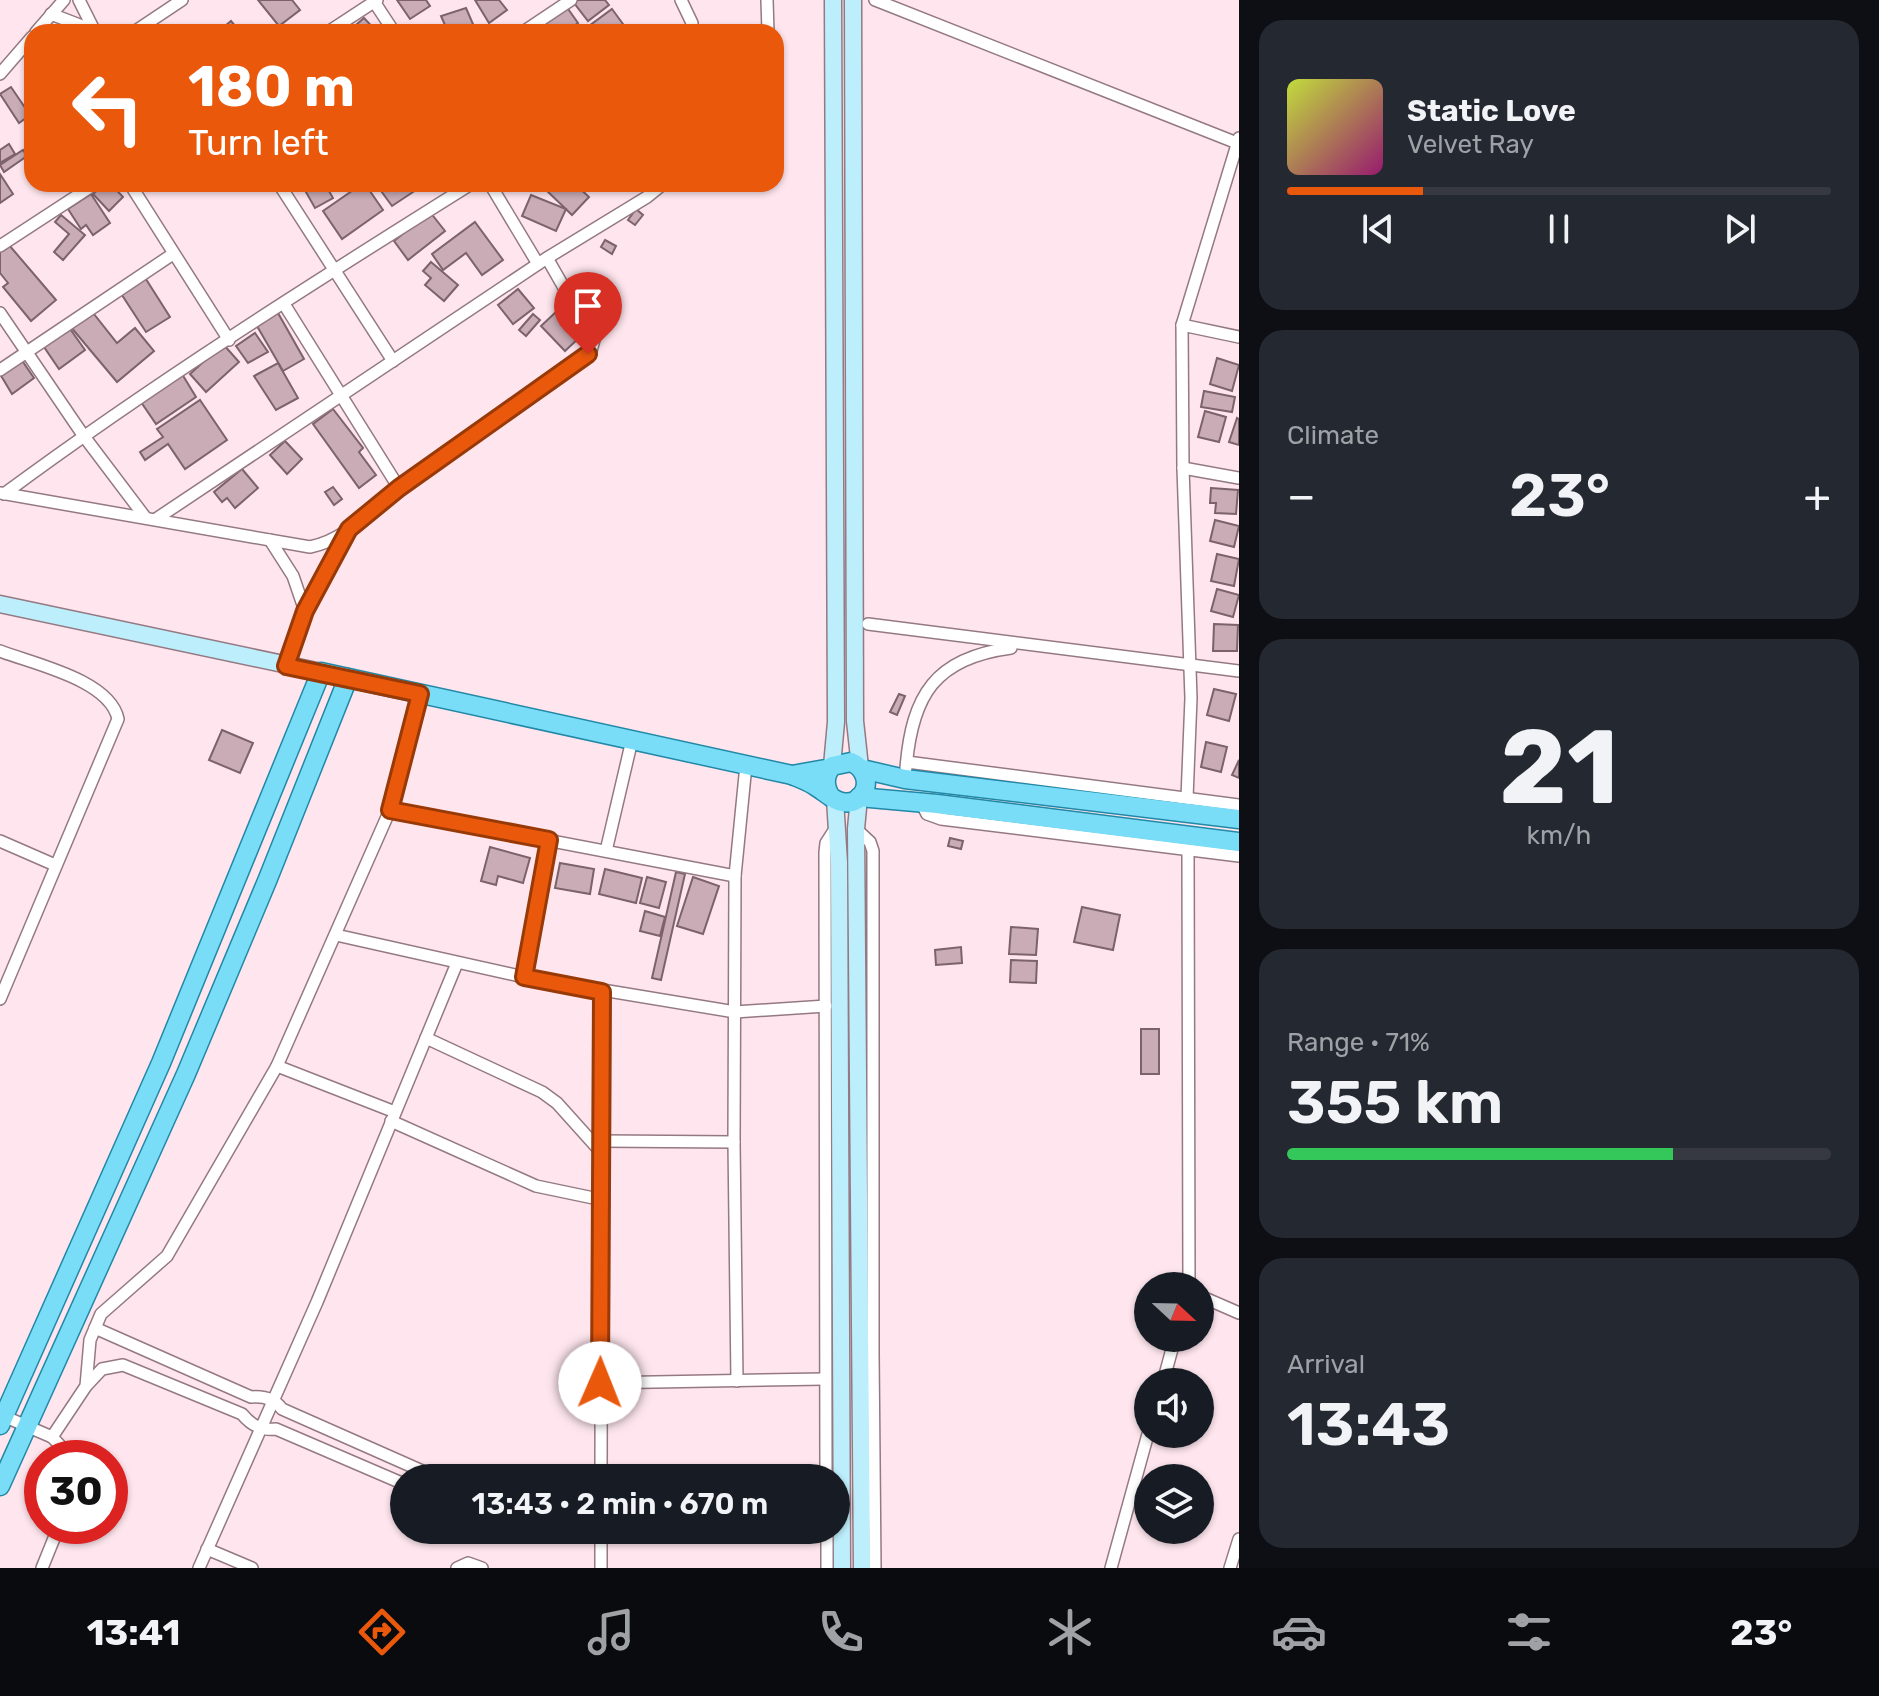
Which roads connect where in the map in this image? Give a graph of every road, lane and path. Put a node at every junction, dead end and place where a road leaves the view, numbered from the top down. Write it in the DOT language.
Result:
graph roads {
  1 [pos="64,0"];
  2 [pos="79,0"];
  3 [pos="571,0"];
  4 [pos="681,0"];
  5 [pos="767,0"];
  6 [pos="833,0"];
  7 [pos="853,0"];
  8 [pos="875,0"];
  9 [pos="375,1"];
  10 [pos="178,2"];
  11 [pos="51,14"];
  12 [pos="43,24"];
  13 [pos="75,24"];
  14 [pos="91,24"];
  15 [pos="146,24"];
  16 [pos="340,24"];
  17 [pos="389,24"];
  18 [pos="535,24"];
  19 [pos="692,24"];
  20 [pos="768,24"];
  21 [pos="24,46"];
  22 [pos="0,74"];
  23 [pos="1238,141"];
  24 [pos="83,192"];
  25 [pos="135,192"];
  26 [pos="285,192"];
  27 [pos="458,192"];
  28 [pos="495,192"];
  29 [pos="653,192"];
  30 [pos="0,246"];
  31 [pos="173,254"];
  32 [pos="542,261"];
  33 [pos="335,270"];
  34 [pos="284,304"];
  35 [pos="0,313"];
  36 [pos="1182,325"];
  37 [pos="1239,337"];
  38 [pos="229,340"];
  39 [pos="26,351"];
  40 [pos="393,361"];
  41 [pos="0,370"];
  42 [pos="341,395"];
  43 [pos="83,435"];
  44 [pos="1183,468"];
  45 [pos="1239,478"];
  46 [pos="399,488"];
  47 [pos="2,493"];
  48 [pos="151,518"];
  49 [pos="349,529"];
  50 [pos="270,540"];
  51 [pos="0,604"];
  52 [pos="305,611"];
  53 [pos="868,624"];
  54 [pos="1023,646"];
  55 [pos="0,651"];
  56 [pos="286,666"];
  57 [pos="1190,667"];
  58 [pos="1239,671"];
  59 [pos="321,672"];
  60 [pos="348,678"];
  61 [pos="420,694"];
  62 [pos="632,740"];
  63 [pos="746,765"];
  64 [pos="831,767"];
  65 [pos="861,768"];
  66 [pos="906,770"];
  67 [pos="792,775"];
  68 [pos="859,797"];
  69 [pos="833,798"];
  70 [pos="1187,798"];
  71 [pos="921,802"];
  72 [pos="1239,805"];
  73 [pos="390,810"];
  74 [pos="1239,819"];
  75 [pos="837,825"];
  76 [pos="856,829"];
  77 [pos="549,840"];
  78 [pos="0,841"];
  79 [pos="1239,842"];
  80 [pos="606,851"];
  81 [pos="1188,851"];
  82 [pos="1239,856"];
  83 [pos="55,865"];
  84 [pos="735,876"];
  85 [pos="336,935"];
  86 [pos="457,963"];
  87 [pos="524,977"];
  88 [pos="602,992"];
  89 [pos="0,999"];
  90 [pos="826,1006"];
  91 [pos="735,1012"];
  92 [pos="426,1038"];
  93 [pos="277,1066"];
  94 [pos="393,1116"];
  95 [pos="734,1142"];
  96 [pos="601,1146"];
  97 [pos="603,1200"];
  98 [pos="1189,1272"];
  99 [pos="1214,1302"];
  100 [pos="1239,1313"];
  101 [pos="95,1328"];
  102 [pos="825,1379"];
  103 [pos="737,1381"];
  104 [pos="600,1383"];
  105 [pos="86,1386"];
  106 [pos="273,1401"];
  107 [pos="1,1419"];
  108 [pos="27,1426"];
  109 [pos="261,1428"];
  110 [pos="52,1437"];
  111 [pos="55,1440"];
  112 [pos="1144,1448"];
  113 [pos="406,1464"];
  114 [pos="601,1464"];
  115 [pos="826,1464"];
  116 [pos="390,1478"];
  117 [pos="0,1486"];
  118 [pos="1239,1539"];
  119 [pos="52,1544"];
  120 [pos="600,1544"];
  121 [pos="827,1544"];
  122 [pos="207,1549"];
  123 [pos="42,1568"];
  124 [pos="199,1568"];
  125 [pos="252,1568"];
  126 [pos="457,1568"];
  127 [pos="482,1568"];
  128 [pos="601,1568"];
  129 [pos="827,1568"];
  130 [pos="842,1568"];
  131 [pos="862,1568"];
  132 [pos="875,1568"];
  133 [pos="1111,1568"];
  134 [pos="1230,1568"];
  1 -- 11 [label="street"];
  2 -- 14 [label="street"];
  3 -- 18 [label="street"];
  4 -- 19 [label="street"];
  5 -- 20 [label="street"];
  6 -- 64 [label="main road"];
  7 -- 65 [label="main road"];
  8 -- 23 [label="street"];
  9 -- 16 [label="street"];
  9 -- 17 [label="street"];
  10 -- 15 [label="street"];
  11 -- 12 [label="street"];
  11 -- 13 [label="street"];
  21 -- 22 [label="street"];
  23 -- 36 [label="street"];
  24 -- 30 [label="street"];
  25 -- 31 [label="street"];
  26 -- 33 [label="street"];
  27 -- 33 [label="street"];
  28 -- 32 [label="street"];
  29 -- 32 [label="street"];
  31 -- 38 [label="street"];
  31 -- 39 [label="street"];
  32 -- 40 [label="street"];
  32 -- 46 [label="street"];
  33 -- 34 [label="street"];
  33 -- 40 [label="street"];
  34 -- 38 [label="street"];
  34 -- 42 [label="street"];
  35 -- 39 [label="street"];
  36 -- 37 [label="street"];
  36 -- 44 [label="street"];
  38 -- 43 [label="street"];
  39 -- 41 [label="street"];
  39 -- 43 [label="street"];
  40 -- 42 [label="street"];
  42 -- 46 [label="street"];
  42 -- 48 [label="street"];
  43 -- 47 [label="street"];
  43 -- 48 [label="street"];
  44 -- 45 [label="street"];
  44 -- 57 [label="street"];
  46 -- 49 [label="street"];
  47 -- 48 [label="street"];
  48 -- 50 [label="street"];
  49 -- 50 [label="street"];
  49 -- 52 [label="street"];
  50 -- 52 [label="street"];
  51 -- 56 [label="main road"];
  52 -- 56 [label="street"];
  53 -- 54 [label="street"];
  54 -- 57 [label="street"];
  54 -- 66 [label="street"];
  55 -- 83 [label="street"];
  56 -- 59 [label="main road"];
  57 -- 58 [label="street"];
  57 -- 70 [label="street"];
  59 -- 60 [label="main road"];
  59 -- 107 [label="main road"];
  60 -- 61 [label="main road"];
  60 -- 108 [label="main road"];
  61 -- 62 [label="main road"];
  61 -- 73 [label="street"];
  62 -- 63 [label="main road"];
  62 -- 80 [label="street"];
  63 -- 67 [label="main road"];
  63 -- 84 [label="street"];
  64 -- 65 [label="main road"];
  64 -- 67 [label="main road"];
  64 -- 69 [label="main road"];
  65 -- 66 [label="main road"];
  65 -- 68 [label="main road"];
  66 -- 70 [label="street"];
  66 -- 74 [label="main road"];
  67 -- 69 [label="main road"];
  68 -- 69 [label="main road"];
  68 -- 71 [label="main road"];
  68 -- 76 [label="main road"];
  69 -- 75 [label="main road"];
  70 -- 72 [label="street"];
  71 -- 79 [label="main road"];
  71 -- 81 [label="street"];
  73 -- 77 [label="street"];
  73 -- 85 [label="street"];
  75 -- 90 [label="street"];
  75 -- 130 [label="main road"];
  76 -- 131 [label="main road"];
  76 -- 132 [label="street"];
  77 -- 80 [label="street"];
  77 -- 87 [label="street"];
  78 -- 83 [label="street"];
  80 -- 84 [label="street"];
  81 -- 82 [label="street"];
  81 -- 98 [label="street"];
  83 -- 89 [label="street"];
  84 -- 91 [label="street"];
  85 -- 86 [label="street"];
  85 -- 93 [label="street"];
  86 -- 87 [label="street"];
  86 -- 92 [label="street"];
  87 -- 88 [label="street"];
  88 -- 91 [label="street"];
  88 -- 96 [label="street"];
  90 -- 91 [label="street"];
  90 -- 102 [label="street"];
  91 -- 95 [label="street"];
  92 -- 94 [label="street"];
  92 -- 96 [label="street"];
  93 -- 94 [label="street"];
  93 -- 101 [label="street"];
  94 -- 97 [label="street"];
  94 -- 106 [label="street"];
  95 -- 96 [label="street"];
  95 -- 103 [label="street"];
  96 -- 97 [label="street"];
  97 -- 104 [label="street"];
  99 -- 100 [label="street"];
  101 -- 105 [label="street"];
  101 -- 106 [label="street"];
  102 -- 103 [label="street"];
  102 -- 115 [label="street"];
  103 -- 104 [label="street"];
  104 -- 114 [label="street"];
  105 -- 109 [label="street"];
  105 -- 110 [label="street"];
  106 -- 109 [label="street"];
  106 -- 113 [label="street"];
  107 -- 108 [label="street"];
  108 -- 110 [label="street"];
  108 -- 117 [label="main road"];
  109 -- 116 [label="street"];
  109 -- 122 [label="street"];
  110 -- 111 [label="street"];
  112 -- 133 [label="street"];
  118 -- 134 [label="street"];
  119 -- 123 [label="street"];
  120 -- 128 [label="street"];
  121 -- 129 [label="street"];
  122 -- 124 [label="street"];
  122 -- 125 [label="street"];
  126 -- 127 [label="street"];
}
